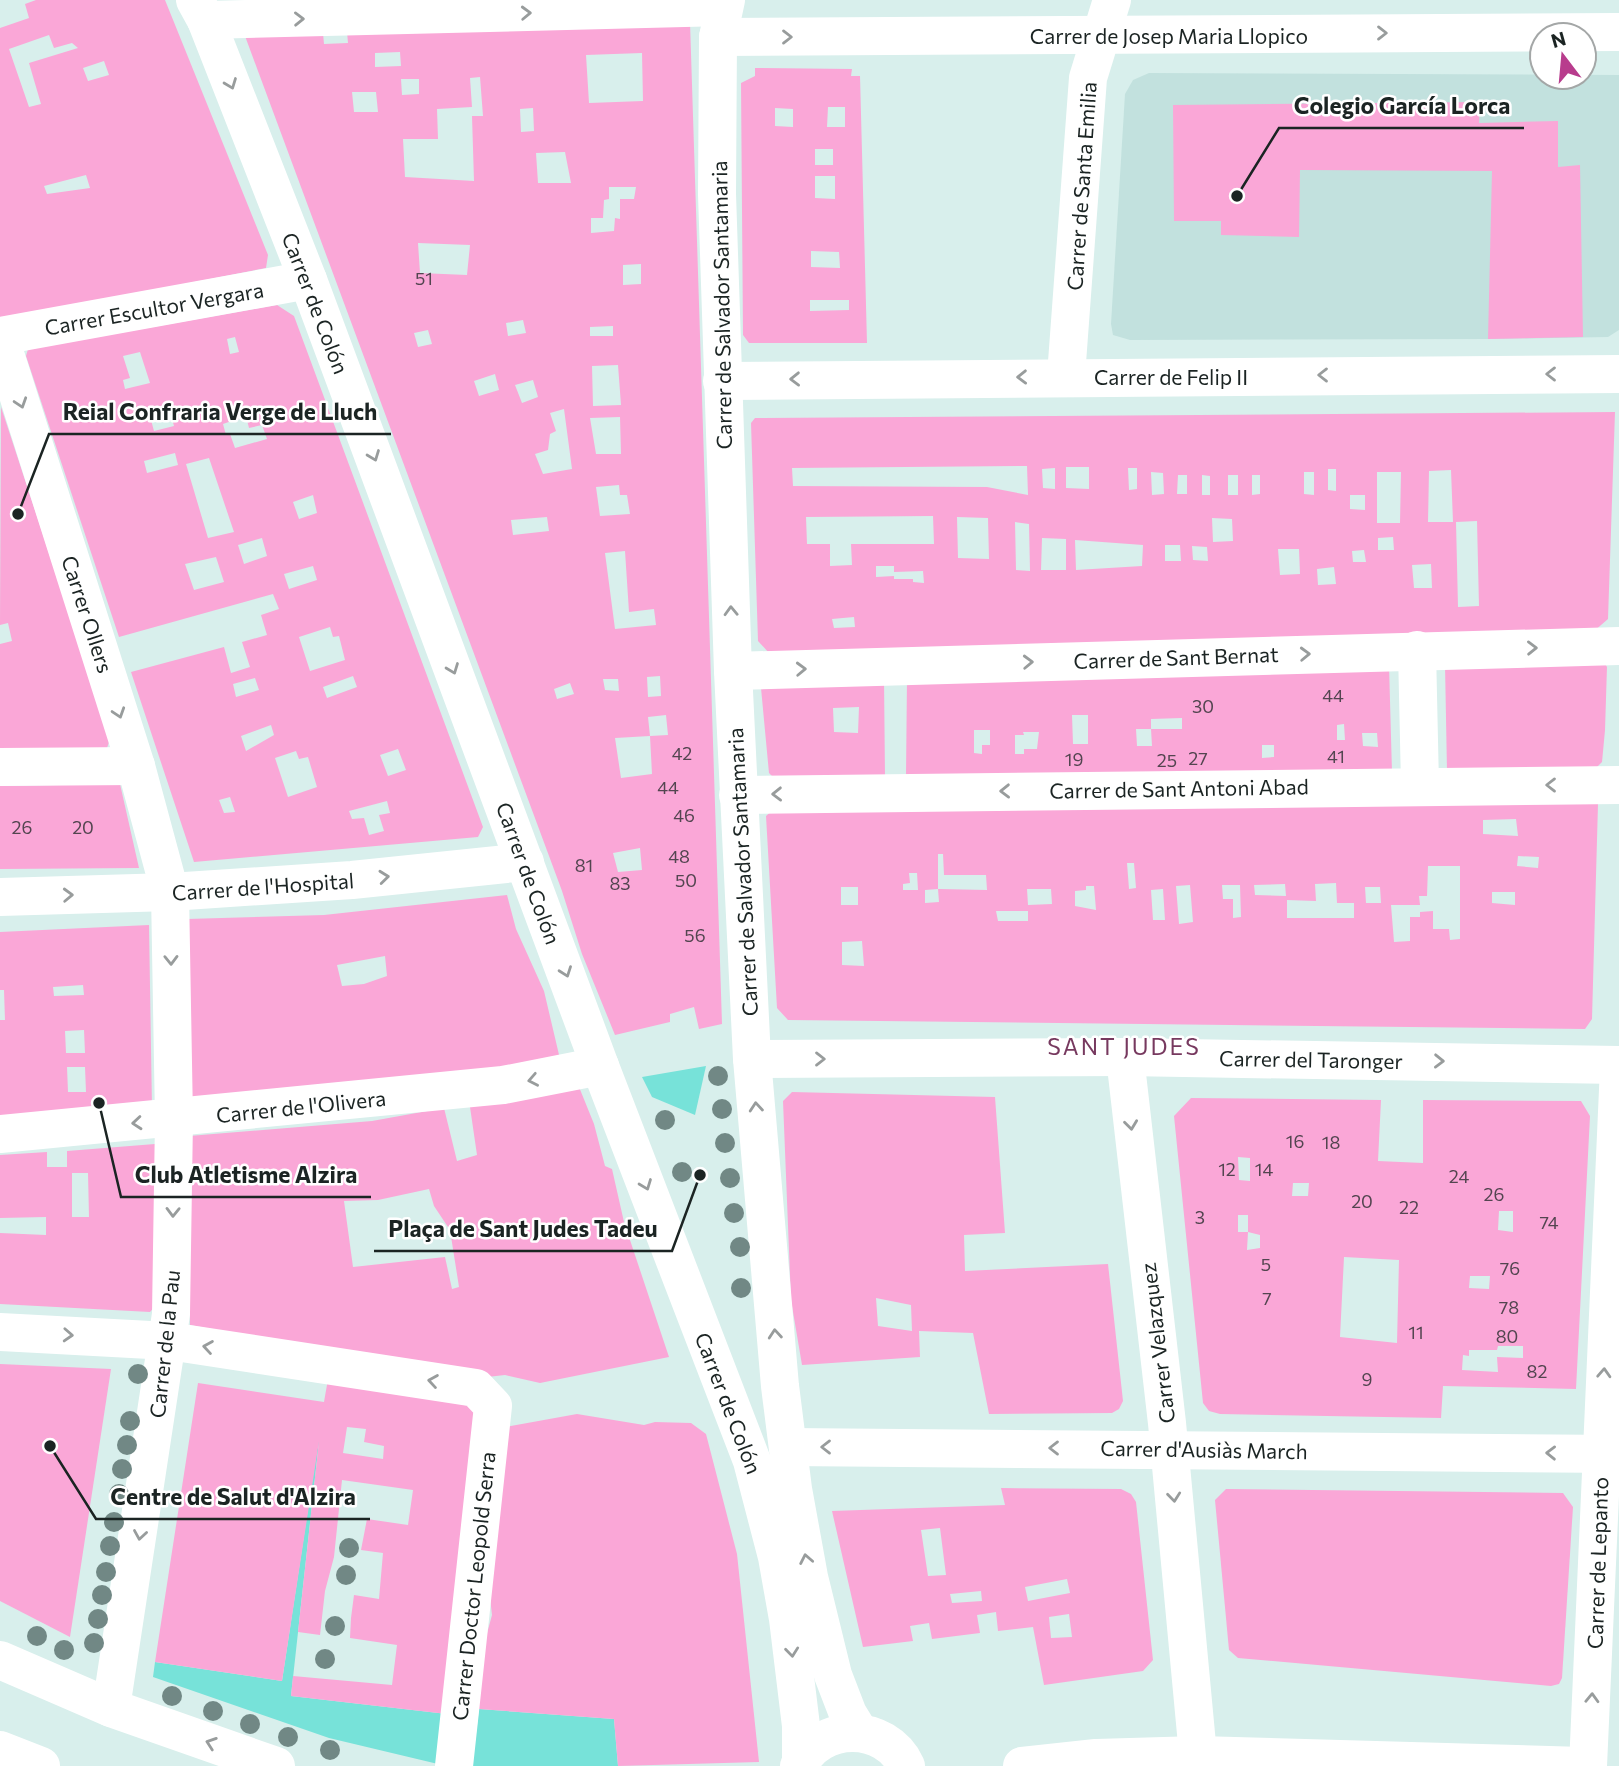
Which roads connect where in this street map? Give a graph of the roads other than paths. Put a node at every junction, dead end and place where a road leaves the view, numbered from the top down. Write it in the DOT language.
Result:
graph roads {
  1 [pos="1112,0"];
  2 [pos="410,8"];
  3 [pos="201,10"];
  4 [pos="723,15"];
  5 [pos="1335,17"];
  6 [pos="1619,32"];
  7 [pos="1099,35"];
  8 [pos="308,280"];
  9 [pos="0,337"];
  10 [pos="1619,373"];
  11 [pos="1066,376"];
  12 [pos="722,381"];
  13 [pos="1619,646"];
  14 [pos="1417,650"];
  15 [pos="733,671"];
  16 [pos="136,766"];
  17 [pos="0,767"];
  18 [pos="1420,785"];
  19 [pos="1619,785"];
  20 [pos="738,795"];
  21 [pos="525,862"];
  22 [pos="170,892"];
  23 [pos="0,897"];
  24 [pos="1125,1057"];
  25 [pos="751,1059"];
  26 [pos="600,1066"];
  27 [pos="1619,1066"];
  28 [pos="174,1119"];
  29 [pos="0,1134"];
  30 [pos="0,1332"];
  31 [pos="169,1341"];
  32 [pos="788,1447"];
  33 [pos="1169,1448"];
  34 [pos="1610,1454"];
  35 [pos="0,1660"];
  36 [pos="111,1708"];
  37 [pos="859,1732"];
  38 [pos="0,1750"];
  39 [pos="1198,1755"];
  40 [pos="800,1764"];
  41 [pos="908,1764"];
  42 [pos="1034,1765"];
  43 [pos="41,1766"];
  44 [pos="276,1766"];
  45 [pos="454,1766"];
  46 [pos="1585,1766"];
  1 -- 7 [label="street, Carrer de Santa Emilia"];
  3 -- 2 [label="street, Carrer de Josep Maria Llopico, one-way"];
  2 -- 4 [label="street, Carrer de Josep Maria Llopico, one-way"];
  3 -- 8 [label="street, Carrer de Colón, one-way"];
  4 -- 7 [label="street, Carrer de Josep Maria Llopico, one-way"];
  4 -- 12 [label="street, Carrer de Salvador Santamaria"];
  5 -- 6 [label="street, Carrer de Josep Maria Llopico, one-way"];
  5 -- 7 [label="street, Carrer de Josep Maria Llopico"];
  7 -- 11 [label="street, Carrer de Santa Emilia"];
  8 -- 9 [label="street, Carrer Escultor Vergara"];
  8 -- 21 [label="street, Carrer de Colón, one-way"];
  9 -- 16 [label="street, Carrer Ollers, one-way"];
  10 -- 11 [label="street, Carrer de Felip II, one-way"];
  11 -- 12 [label="street, Carrer de Felip II, one-way"];
  15 -- 12 [label="street, Carrer de Salvador Santamaria, one-way"];
  14 -- 13 [label="street, Carrer de Sant Bernat, one-way"];
  15 -- 14 [label="street, Carrer de Sant Bernat, one-way"];
  14 -- 18 [label="street"];
  15 -- 20 [label="street, Carrer de Salvador Santamaria"];
  16 -- 17 [label="street"];
  16 -- 22 [label="street, Carrer Ollers"];
  19 -- 18 [label="street, Carrer de Sant Antoni Abad, one-way"];
  18 -- 20 [label="street, Carrer de Sant Antoni Abad, one-way"];
  20 -- 25 [label="street, Carrer de Salvador Santamaria"];
  22 -- 21 [label="street, Carrer de l'Hospital, one-way"];
  21 -- 26 [label="street, Carrer de Colón, one-way"];
  23 -- 22 [label="street, Carrer de l'Hospital, one-way"];
  22 -- 28 [label="street, Carrer de la Pau, one-way"];
  25 -- 24 [label="street, Carrer del Taronger, one-way"];
  24 -- 27 [label="street, Carrer del Taronger, one-way"];
  24 -- 33 [label="street, Carrer Velazquez, one-way"];
  32 -- 25 [label="street, Carrer de Salvador Santamaria, one-way"];
  26 -- 28 [label="street, Carrer de l'Olivera, one-way"];
  26 -- 40 [label="street, Carrer de Colón, one-way"];
  34 -- 27 [label="street, Carrer de Lepanto, one-way"];
  28 -- 29 [label="street, Carrer de l'Olivera, one-way"];
  28 -- 31 [label="street, Carrer de la Pau, one-way"];
  30 -- 31 [label="street, one-way"];
  31 -- 36 [label="street, Carrer de la Pau, one-way"];
  45 -- 31 [label="street, Carrer Doctor Leopold Serra, one-way"];
  33 -- 32 [label="street, Carrer d'Ausiàs March, one-way"];
  37 -- 32 [label="street, Carrer de Salvador Santamaria, one-way"];
  34 -- 33 [label="street, Carrer d'Ausiàs March, one-way"];
  33 -- 39 [label="street, Carrer Velazquez, one-way"];
  46 -- 34 [label="street, Carrer de Lepanto, one-way"];
  35 -- 36 [label="street"];
  44 -- 36 [label="street, one-way"];
  37 -- 40 [label="street"];
  37 -- 41 [label="street"];
  38 -- 43 [label="street"];
  39 -- 42 [label="street"];
  39 -- 46 [label="street"];
}
